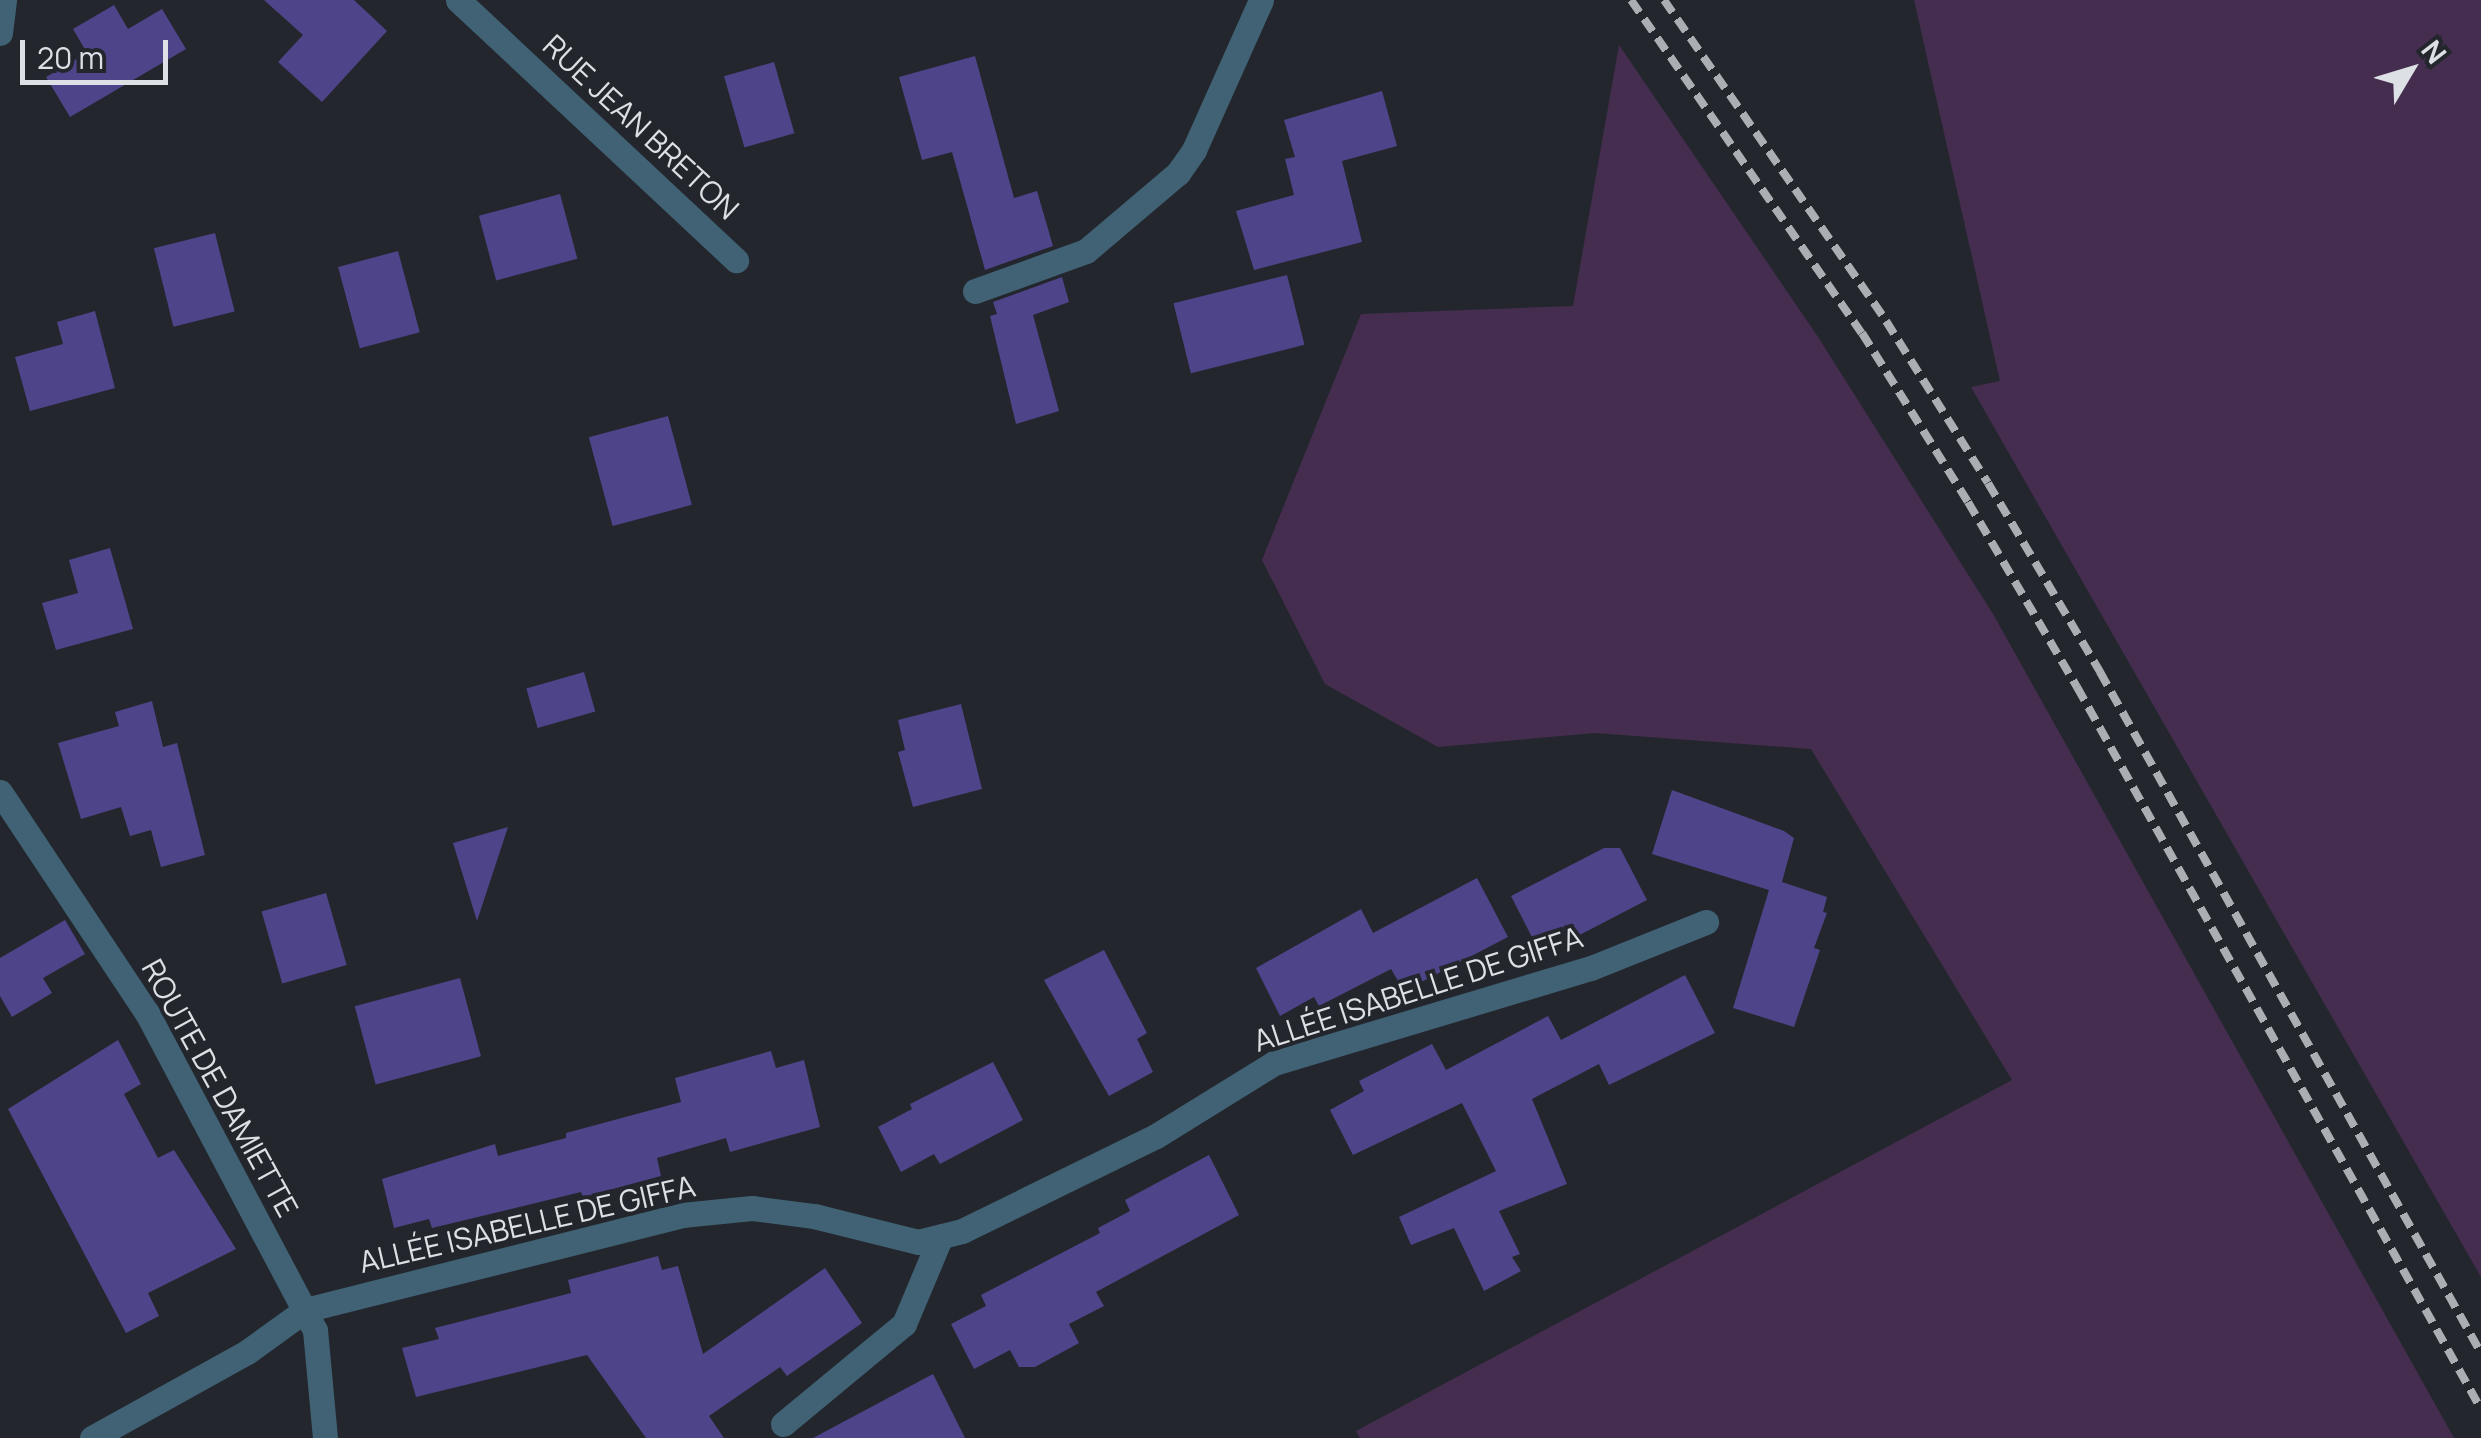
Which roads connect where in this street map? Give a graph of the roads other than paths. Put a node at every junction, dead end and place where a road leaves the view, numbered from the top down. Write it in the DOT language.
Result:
graph roads {
  1 [pos="4,0"];
  2 [pos="458,0"];
  3 [pos="1261,0"];
  4 [pos="0,33"];
  5 [pos="736,260"];
  6 [pos="974,290"];
  7 [pos="0,792"];
  8 [pos="1706,922"];
  9 [pos="941,1236"];
  10 [pos="305,1310"];
  11 [pos="783,1424"];
  12 [pos="92,1438"];
  13 [pos="325,1438"];
  1 -- 4 [label="street"];
  2 -- 5 [label="street, RUE JEAN BRETON"];
  3 -- 6 [label="street"];
  7 -- 10 [label="street, ROUTE DE DAMIETTE"];
  8 -- 9 [label="street, ALLÉE ISABELLE DE GIFFA"];
  9 -- 10 [label="street, ALLÉE ISABELLE DE GIFFA"];
  9 -- 11 [label="street"];
  10 -- 12 [label="street"];
  10 -- 13 [label="street, ROUTE DE DAMIETTE"];
}
